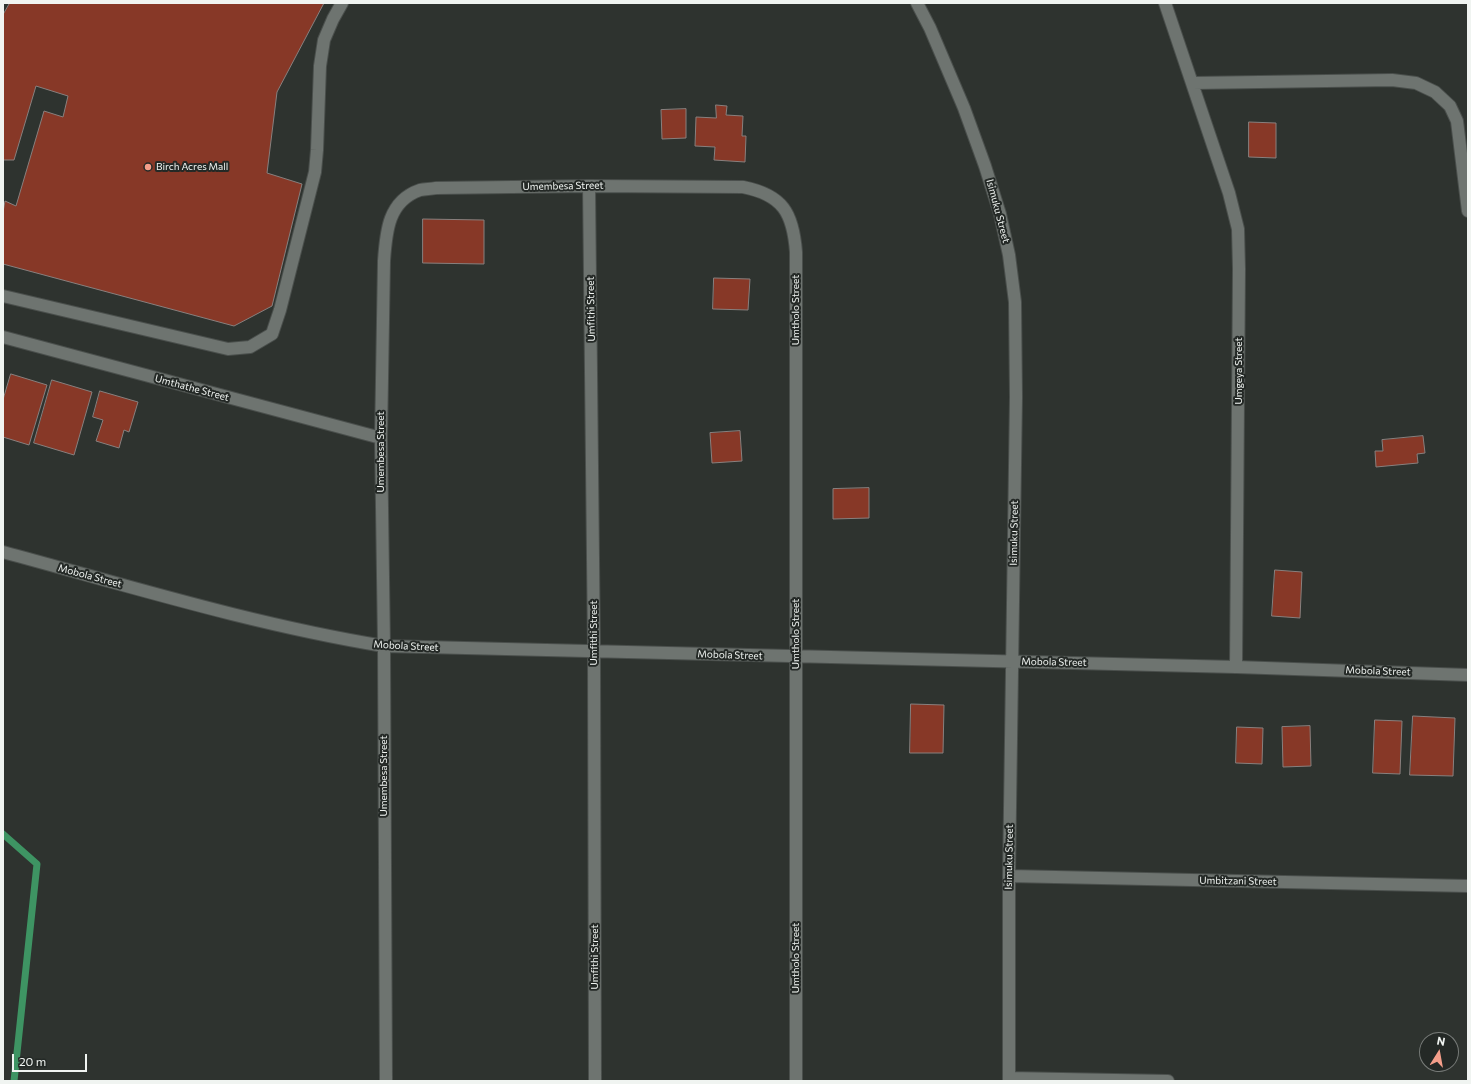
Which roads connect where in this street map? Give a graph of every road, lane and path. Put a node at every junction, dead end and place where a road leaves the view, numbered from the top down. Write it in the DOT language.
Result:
graph roads {
  1 [pos="342,3"];
  2 [pos="917,3"];
  3 [pos="1165,3"];
  4 [pos="1193,83"];
  5 [pos="589,186"];
  6 [pos="771,196"];
  7 [pos="1468,211"];
  8 [pos="3,296"];
  9 [pos="3,337"];
  10 [pos="381,438"];
  11 [pos="3,552"];
  12 [pos="384,646"];
  13 [pos="594,651"];
  14 [pos="796,657"];
  15 [pos="1013,661"];
  16 [pos="1236,667"];
  17 [pos="1468,674"];
  18 [pos="1009,876"];
  19 [pos="1468,886"];
  20 [pos="1009,1079"];
  21 [pos="386,1081"];
  22 [pos="595,1081"];
  23 [pos="796,1081"];
  24 [pos="1168,1081"];
  1 -- 8 [label="street"];
  2 -- 15 [label="street, Isimuku Street"];
  3 -- 4 [label="street, Umgeya Street"];
  4 -- 7 [label="street"];
  4 -- 16 [label="street, Umgeya Street"];
  5 -- 6 [label="street, Umembesa Street"];
  5 -- 10 [label="street, Umembesa Street"];
  5 -- 13 [label="street, Umfithi Street"];
  6 -- 14 [label="street, Umtholo Street"];
  9 -- 10 [label="street, Umthathe Street"];
  10 -- 12 [label="street, Umembesa Street"];
  11 -- 12 [label="street, Mobola Street"];
  12 -- 13 [label="street, Mobola Street"];
  12 -- 21 [label="street, Umembesa Street"];
  13 -- 14 [label="street, Mobola Street"];
  13 -- 22 [label="street, Umfithi Street"];
  14 -- 15 [label="street, Mobola Street"];
  14 -- 23 [label="street, Umtholo Street"];
  15 -- 16 [label="street, Mobola Street"];
  15 -- 18 [label="street, Isimuku Street"];
  16 -- 17 [label="street, Mobola Street"];
  18 -- 19 [label="street, Umbitzani Street"];
  18 -- 20 [label="street, Isimuku Street"];
  20 -- 24 [label="street"];
}
